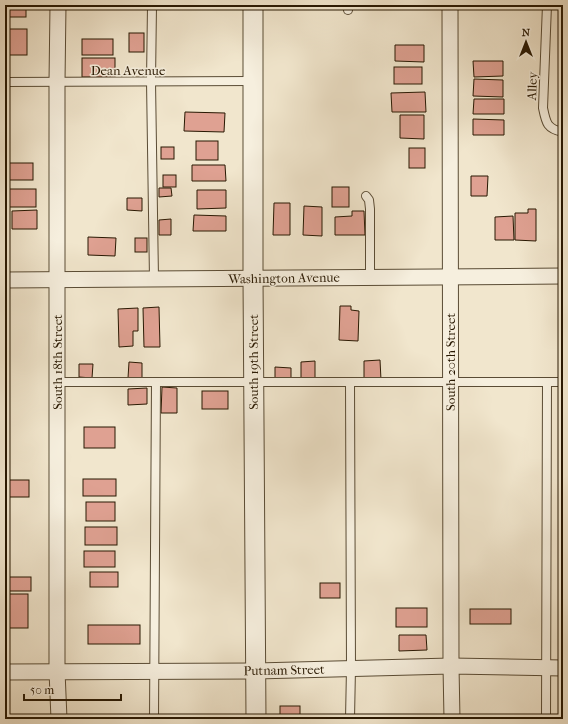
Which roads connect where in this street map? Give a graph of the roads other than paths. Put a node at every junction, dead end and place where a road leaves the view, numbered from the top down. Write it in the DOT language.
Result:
graph roads {
  1 [pos="58,5"];
  2 [pos="152,5"];
  3 [pos="253,5"];
  4 [pos="450,5"];
  5 [pos="547,5"];
  6 [pos="152,81"];
  7 [pos="252,81"];
  8 [pos="5,82"];
  9 [pos="57,82"];
  10 [pos="563,132"];
  11 [pos="366,196"];
  12 [pos="450,276"];
  13 [pos="563,276"];
  14 [pos="370,277"];
  15 [pos="253,278"];
  16 [pos="154,279"];
  17 [pos="5,280"];
  18 [pos="57,280"];
  19 [pos="57,382"];
  20 [pos="156,382"];
  21 [pos="254,382"];
  22 [pos="350,382"];
  23 [pos="450,382"];
  24 [pos="547,382"];
  25 [pos="563,382"];
  26 [pos="451,666"];
  27 [pos="546,667"];
  28 [pos="352,668"];
  29 [pos="563,668"];
  30 [pos="58,671"];
  31 [pos="154,671"];
  32 [pos="256,671"];
  33 [pos="5,672"];
  34 [pos="59,719"];
  35 [pos="154,719"];
  36 [pos="256,719"];
  37 [pos="350,719"];
  38 [pos="452,719"];
  39 [pos="546,719"];
  1 -- 9 [label="street, South 18th Street"];
  2 -- 6 [label="lane"];
  3 -- 7 [label="street, South 19th Street"];
  4 -- 12 [label="street, South 20th Street"];
  5 -- 10 [label="lane, Alley"];
  6 -- 7 [label="lane, Dean Avenue"];
  6 -- 9 [label="lane, Dean Avenue"];
  6 -- 16 [label="lane"];
  7 -- 15 [label="street, South 19th Street"];
  8 -- 9 [label="lane, Dean Avenue"];
  9 -- 18 [label="street, South 18th Street"];
  11 -- 14 [label="lane"];
  12 -- 13 [label="street, Washington Avenue"];
  12 -- 14 [label="street, Washington Avenue"];
  12 -- 23 [label="street, South 20th Street"];
  14 -- 15 [label="street, Washington Avenue"];
  15 -- 16 [label="street, Washington Avenue"];
  15 -- 21 [label="street, South 19th Street"];
  16 -- 18 [label="street, Washington Avenue"];
  17 -- 18 [label="street, Washington Avenue"];
  18 -- 19 [label="street, South 18th Street"];
  19 -- 20 [label="lane"];
  19 -- 30 [label="street, South 18th Street"];
  20 -- 21 [label="lane"];
  20 -- 31 [label="lane"];
  21 -- 22 [label="lane"];
  21 -- 32 [label="street, South 19th Street"];
  22 -- 23 [label="lane"];
  22 -- 28 [label="lane"];
  23 -- 24 [label="lane"];
  23 -- 26 [label="street, South 20th Street"];
  24 -- 25 [label="lane"];
  24 -- 27 [label="lane"];
  26 -- 27 [label="street, Putnam Street"];
  26 -- 28 [label="street, Putnam Street"];
  26 -- 38 [label="street, South 20th Street"];
  27 -- 29 [label="street, Putnam Street"];
  27 -- 39 [label="lane"];
  28 -- 32 [label="street, Putnam Street"];
  28 -- 37 [label="lane"];
  30 -- 31 [label="street, Putnam Street"];
  30 -- 33 [label="street, Putnam Street"];
  30 -- 34 [label="street, South 18th Street"];
  31 -- 32 [label="street, Putnam Street"];
  31 -- 35 [label="lane"];
  32 -- 36 [label="street, South 19th Street"];
}
